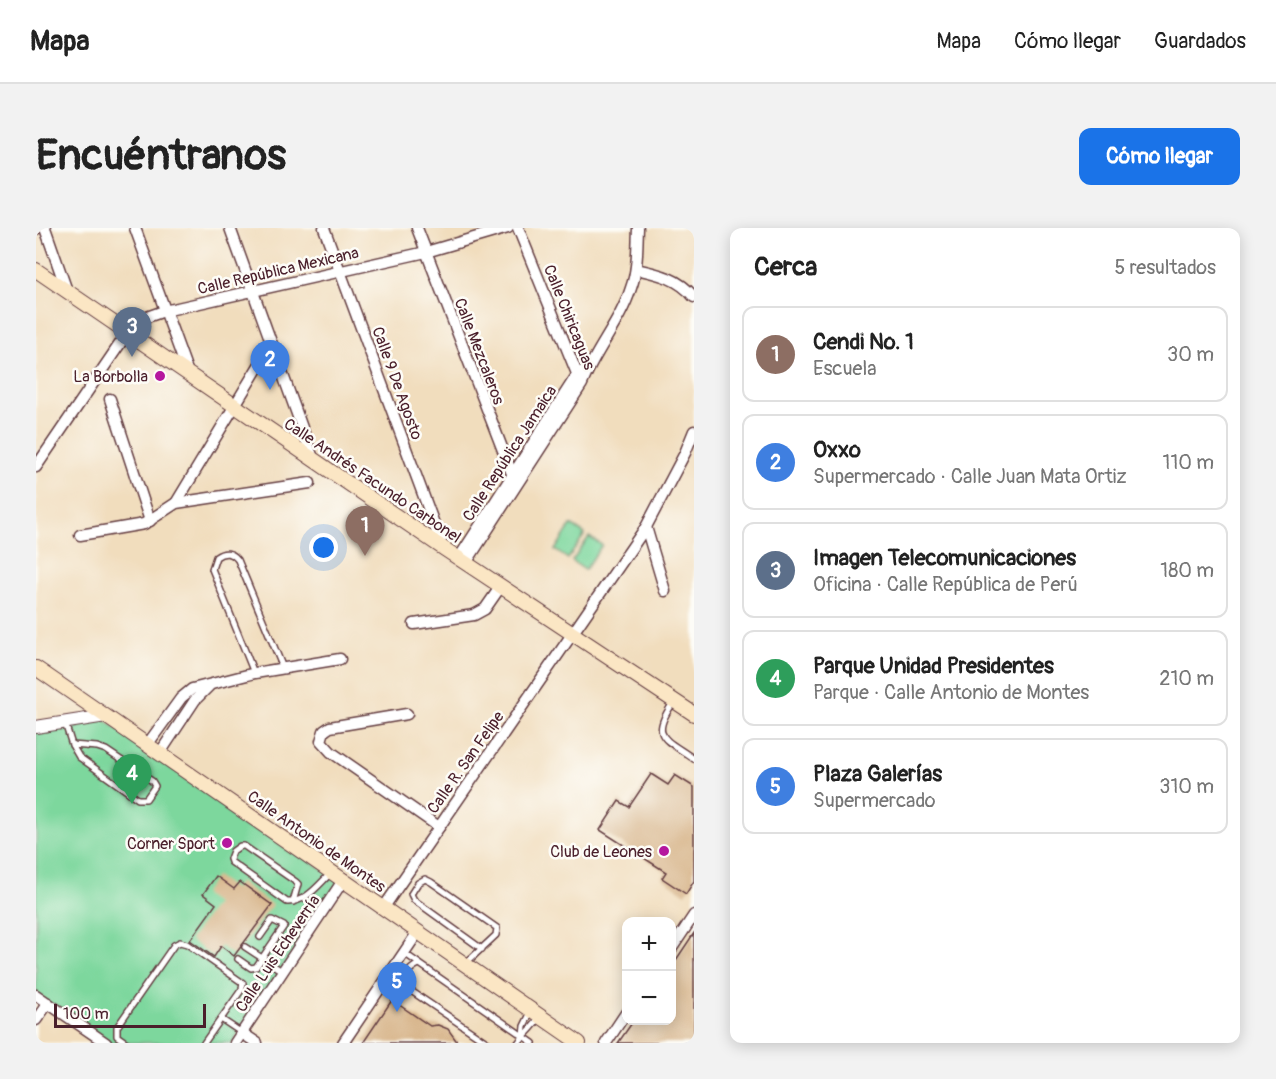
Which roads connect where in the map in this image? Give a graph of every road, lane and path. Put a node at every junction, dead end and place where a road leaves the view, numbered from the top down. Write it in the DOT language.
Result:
graph roads {
  1 [pos="45,228"];
  2 [pos="135,228"];
  3 [pos="230,228"];
  4 [pos="324,228"];
  5 [pos="417,228"];
  6 [pos="508,228"];
  7 [pos="518,228"];
  8 [pos="638,228"];
  9 [pos="426,252"];
  10 [pos="636,268"];
  11 [pos="36,270"];
  12 [pos="341,271"];
  13 [pos="67,291"];
  14 [pos="252,291"];
  15 [pos="694,297"];
  16 [pos="164,310"];
  17 [pos="128,332"];
  18 [pos="272,344"];
  19 [pos="188,373"];
  20 [pos="579,379"];
  21 [pos="110,399"];
  22 [pos="233,405"];
  23 [pos="694,431"];
  24 [pos="689,456"];
  25 [pos="315,461"];
  26 [pos="36,467"];
  27 [pos="514,479"];
  28 [pos="310,483"];
  29 [pos="176,503"];
  30 [pos="150,521"];
  31 [pos="646,527"];
  32 [pos="80,535"];
  33 [pos="443,548"];
  34 [pos="462,560"];
  35 [pos="501,586"];
  36 [pos="665,591"];
  37 [pos="414,624"];
  38 [pos="572,634"];
  39 [pos="340,658"];
  40 [pos="36,668"];
  41 [pos="283,668"];
  42 [pos="255,674"];
  43 [pos="213,683"];
  44 [pos="674,701"];
  45 [pos="407,714"];
  46 [pos="694,714"];
  47 [pos="106,716"];
  48 [pos="65,723"];
  49 [pos="36,727"];
  50 [pos="72,745"];
  51 [pos="147,745"];
  52 [pos="160,753"];
  53 [pos="694,759"];
  54 [pos="439,827"];
  55 [pos="407,874"];
  56 [pos="338,875"];
  57 [pos="418,883"];
  58 [pos="293,902"];
  59 [pos="384,907"];
  60 [pos="694,915"];
  61 [pos="418,932"];
  62 [pos="260,937"];
  63 [pos="676,942"];
  64 [pos="246,946"];
  65 [pos="482,949"];
  66 [pos="404,953"];
  67 [pos="262,958"];
  68 [pos="238,959"];
  69 [pos="419,964"];
  70 [pos="465,964"];
  71 [pos="282,971"];
  72 [pos="389,976"];
  73 [pos="404,987"];
  74 [pos="36,995"];
  75 [pos="48,1003"];
  76 [pos="536,1014"];
  77 [pos="221,1018"];
  78 [pos="36,1020"];
  79 [pos="622,1020"];
  80 [pos="242,1033"];
  81 [pos="523,1036"];
  82 [pos="106,1043"];
  83 [pos="127,1043"];
  84 [pos="204,1043"];
  85 [pos="235,1043"];
  86 [pos="256,1043"];
  87 [pos="343,1043"];
  88 [pos="488,1043"];
  89 [pos="519,1043"];
  90 [pos="533,1043"];
  91 [pos="579,1043"];
  92 [pos="606,1043"];
  1 -- 13 [label="street"];
  2 -- 16 [label="street"];
  3 -- 14 [label="street"];
  4 -- 12 [label="street, Calle 9 De Agosto"];
  5 -- 9 [label="street, Calle Mezcaleros"];
  6 -- 9 [label="street, Calle República Mexicana"];
  7 -- 20 [label="street, Calle Chiricaguas"];
  8 -- 10 [label="street, Calle República Jamaica"];
  9 -- 12 [label="street, Calle República Mexicana"];
  9 -- 27 [label="street, Calle Mezcaleros"];
  10 -- 15 [label="street"];
  10 -- 20 [label="street, Calle República Jamaica"];
  11 -- 13 [label="main road, Calle Andrés Facundo Carbonel"];
  12 -- 14 [label="street, Calle República Mexicana"];
  12 -- 33 [label="street, Calle 9 De Agosto"];
  13 -- 17 [label="main road, Calle Andrés Facundo Carbonel"];
  14 -- 16 [label="street, Calle República Mexicana"];
  14 -- 18 [label="street"];
  16 -- 17 [label="street, Calle República Mexicana"];
  16 -- 19 [label="street"];
  17 -- 19 [label="main road, Calle Andrés Facundo Carbonel"];
  17 -- 26 [label="street"];
  18 -- 22 [label="street"];
  18 -- 25 [label="street"];
  19 -- 22 [label="main road, Calle Andrés Facundo Carbonel"];
  20 -- 27 [label="street, Calle República Jamaica"];
  21 -- 30 [label="street"];
  22 -- 25 [label="main road, Calle Andrés Facundo Carbonel"];
  22 -- 29 [label="street"];
  23 -- 24 [label="street, Calle R. San Felipe"];
  24 -- 31 [label="street, Calle R. San Felipe"];
  25 -- 33 [label="main road, Calle Andrés Facundo Carbonel"];
  27 -- 34 [label="street, Calle República Jamaica"];
  28 -- 29 [label="street"];
  29 -- 30 [label="street"];
  30 -- 32 [label="street"];
  31 -- 36 [label="street"];
  31 -- 38 [label="street, Calle R. San Felipe"];
  33 -- 34 [label="main road, Calle Andrés Facundo Carbonel"];
  34 -- 35 [label="main road, Calle Andrés Facundo Carbonel"];
  35 -- 37 [label="street"];
  35 -- 38 [label="main road, Calle Andrés Facundo Carbonel"];
  38 -- 44 [label="main road, Calle Andrés Facundo Carbonel"];
  38 -- 54 [label="street, Calle R. San Felipe"];
  39 -- 41 [label="street"];
  40 -- 47 [label="main road, Calle Antonio de Montes"];
  41 -- 42 [label="street"];
  41 -- 42 [label="lane"];
  42 -- 43 [label="street"];
  43 -- 51 [label="street"];
  43 -- 52 [label="street"];
  44 -- 46 [label="main road, Calle Andrés Facundo Carbonel"];
  44 -- 53 [label="lane"];
  45 -- 54 [label="street"];
  47 -- 48 [label="street"];
  47 -- 51 [label="main road, Calle Antonio de Montes"];
  48 -- 49 [label="street"];
  48 -- 50 [label="lane"];
  50 -- 50 [label="lane"];
  51 -- 52 [label="main road, Calle Antonio de Montes"];
  52 -- 56 [label="main road, Calle Antonio de Montes"];
  54 -- 55 [label="street, Calle R. San Felipe"];
  55 -- 57 [label="lane"];
  55 -- 59 [label="street, Calle R. San Felipe"];
  56 -- 58 [label="lane"];
  56 -- 59 [label="main road, Calle Antonio de Montes"];
  56 -- 71 [label="street, Calle Luis Echeverría"];
  57 -- 65 [label="lane"];
  57 -- 65 [label="lane"];
  58 -- 58 [label="lane"];
  59 -- 61 [label="main road, Calle Antonio de Montes"];
  60 -- 63 [label="street"];
  61 -- 66 [label="street"];
  61 -- 70 [label="main road, Calle Antonio de Montes"];
  62 -- 67 [label="lane"];
  64 -- 67 [label="lane"];
  65 -- 70 [label="lane"];
  66 -- 69 [label="lane"];
  66 -- 72 [label="street"];
  67 -- 68 [label="lane"];
  67 -- 71 [label="lane"];
  69 -- 73 [label="lane"];
  69 -- 81 [label="lane"];
  70 -- 76 [label="main road, Calle Antonio de Montes"];
  71 -- 80 [label="street, Calle Luis Echeverría"];
  72 -- 73 [label="lane"];
  72 -- 87 [label="street"];
  73 -- 88 [label="lane"];
  74 -- 75 [label="street"];
  75 -- 78 [label="street"];
  75 -- 82 [label="street"];
  76 -- 81 [label="lane"];
  76 -- 81 [label="lane"];
  76 -- 91 [label="main road, Calle Antonio de Montes"];
  77 -- 80 [label="lane"];
  77 -- 83 [label="lane"];
  77 -- 84 [label="lane"];
  79 -- 92 [label="street"];
  80 -- 85 [label="street, Calle Luis Echeverría"];
  80 -- 86 [label="street"];
  81 -- 89 [label="lane"];
  81 -- 90 [label="lane"];
}
